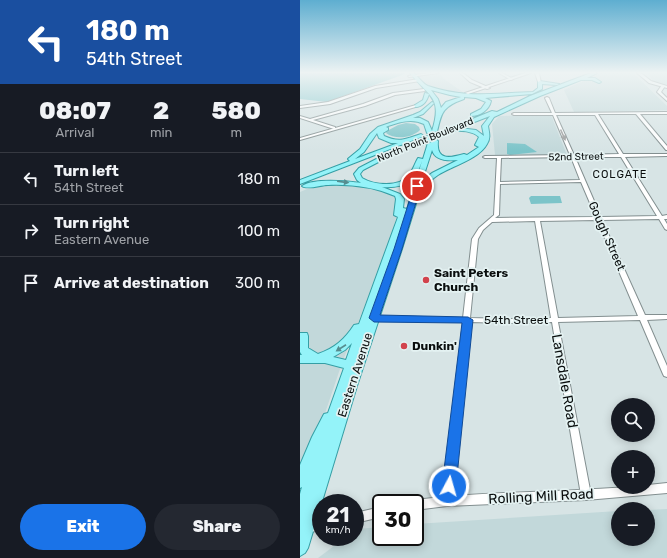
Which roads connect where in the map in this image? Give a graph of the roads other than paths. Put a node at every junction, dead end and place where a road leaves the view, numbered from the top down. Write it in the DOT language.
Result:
graph roads {
  1 [pos="340,99"];
  2 [pos="381,99"];
  3 [pos="425,99"];
  4 [pos="429,99"];
  5 [pos="435,99"];
  6 [pos="458,99"];
  7 [pos="486,99"];
  8 [pos="520,99"];
  9 [pos="522,99"];
  10 [pos="525,99"];
  11 [pos="547,99"];
  12 [pos="502,105"];
  13 [pos="417,106"];
  14 [pos="431,106"];
  15 [pos="300,107"];
  16 [pos="495,107"];
  17 [pos="439,113"];
  18 [pos="637,113"];
  19 [pos="667,113"];
  20 [pos="514,114"];
  21 [pos="554,114"];
  22 [pos="596,114"];
  23 [pos="300,117"];
  24 [pos="464,119"];
  25 [pos="310,120"];
  26 [pos="334,128"];
  27 [pos="438,132"];
  28 [pos="300,139"];
  29 [pos="412,139"];
  30 [pos="667,150"];
  31 [pos="388,155"];
  32 [pos="667,155"];
  33 [pos="572,156"];
  34 [pos="622,156"];
  35 [pos="485,157"];
  36 [pos="499,158"];
  37 [pos="420,159"];
  38 [pos="339,167"];
  39 [pos="583,181"];
  40 [pos="498,183"];
  41 [pos="302,186"];
  42 [pos="414,197"];
  43 [pos="660,217"];
  44 [pos="667,217"];
  45 [pos="599,219"];
  46 [pos="491,220"];
  47 [pos="537,220"];
  48 [pos="399,224"];
  49 [pos="667,228"];
  50 [pos="667,317"];
  51 [pos="370,318"];
  52 [pos="643,318"];
  53 [pos="468,320"];
  54 [pos="555,320"];
  55 [pos="303,336"];
  56 [pos="318,358"];
  57 [pos="300,359"];
  58 [pos="350,366"];
  59 [pos="667,374"];
  60 [pos="351,386"];
  61 [pos="340,395"];
  62 [pos="300,482"];
  63 [pos="667,488"];
  64 [pos="586,495"];
  65 [pos="447,501"];
  66 [pos="424,504"];
  67 [pos="307,523"];
  68 [pos="300,548"];
  1 -- 15 [label="street"];
  2 -- 25 [label="street"];
  3 -- 13 [label="main road"];
  4 -- 14 [label="main road"];
  5 -- 17 [label="main road"];
  6 -- 17 [label="main road"];
  7 -- 24 [label="main road"];
  8 -- 12 [label="main road, North Point Boulevard"];
  9 -- 27 [label="main road, North Point Boulevard"];
  10 -- 42 [label="main road"];
  11 -- 21 [label="street, Gough Street"];
  13 -- 14 [label="main road"];
  13 -- 26 [label="street"];
  14 -- 27 [label="main road, Eastern Avenue"];
  14 -- 38 [label="main road"];
  16 -- 24 [label="main road, North Point Boulevard"];
  17 -- 27 [label="main road, Eastern Avenue"];
  18 -- 19 [label="street"];
  18 -- 22 [label="street"];
  18 -- 30 [label="street"];
  20 -- 21 [label="street"];
  21 -- 22 [label="street"];
  21 -- 33 [label="street, Gough Street, one-way"];
  22 -- 34 [label="street"];
  23 -- 25 [label="street"];
  24 -- 27 [label="main road, North Point Boulevard"];
  25 -- 26 [label="street"];
  26 -- 28 [label="street"];
  27 -- 27 [label="main road"];
  27 -- 29 [label="main road, North Point Boulevard"];
  27 -- 29 [label="main road"];
  27 -- 31 [label="main road, North Point Boulevard, bridge"];
  27 -- 37 [label="main road, Eastern Avenue"];
  27 -- 42 [label="main road, Eastern Avenue"];
  29 -- 38 [label="main road, North Point Boulevard"];
  31 -- 37 [label="main road"];
  31 -- 41 [label="main road, North Point Boulevard"];
  32 -- 34 [label="street, 52nd Street"];
  33 -- 34 [label="street, 52nd Street"];
  33 -- 36 [label="street, 52nd Street"];
  33 -- 39 [label="street, Gough Street"];
  34 -- 43 [label="street"];
  35 -- 36 [label="street, 52nd Street"];
  36 -- 40 [label="street"];
  37 -- 48 [label="main road, Eastern Avenue"];
  38 -- 41 [label="main road, North Point Boulevard"];
  39 -- 40 [label="street"];
  39 -- 45 [label="street, Gough Street"];
  40 -- 46 [label="street"];
  41 -- 48 [label="main road, one-way"];
  42 -- 51 [label="main road, Eastern Avenue"];
  43 -- 44 [label="street"];
  43 -- 45 [label="street"];
  43 -- 49 [label="street"];
  45 -- 47 [label="street"];
  45 -- 52 [label="street, Gough Street"];
  46 -- 47 [label="street"];
  46 -- 53 [label="street"];
  47 -- 54 [label="street, Lansdale Road"];
  48 -- 51 [label="main road, Eastern Avenue"];
  50 -- 52 [label="street, 54th Street"];
  51 -- 53 [label="street, 54th Street"];
  51 -- 56 [label="main road, one-way"];
  51 -- 58 [label="main road, Eastern Avenue"];
  51 -- 60 [label="main road, Eastern Avenue"];
  52 -- 54 [label="street, 54th Street"];
  52 -- 59 [label="street, Gough Street"];
  53 -- 54 [label="street, 54th Street"];
  53 -- 65 [label="street"];
  54 -- 64 [label="street, Lansdale Road"];
  55 -- 56 [label="main road"];
  56 -- 57 [label="main road"];
  56 -- 58 [label="main road"];
  58 -- 60 [label="main road"];
  58 -- 61 [label="main road, Eastern Avenue"];
  60 -- 67 [label="main road, Eastern Avenue"];
  61 -- 62 [label="main road"];
  61 -- 67 [label="main road, Eastern Avenue"];
  63 -- 64 [label="street, Rolling Mill Road"];
  64 -- 65 [label="street, Rolling Mill Road"];
  65 -- 66 [label="street, Rolling Mill Road"];
  67 -- 68 [label="main road, Eastern Avenue"];
}
